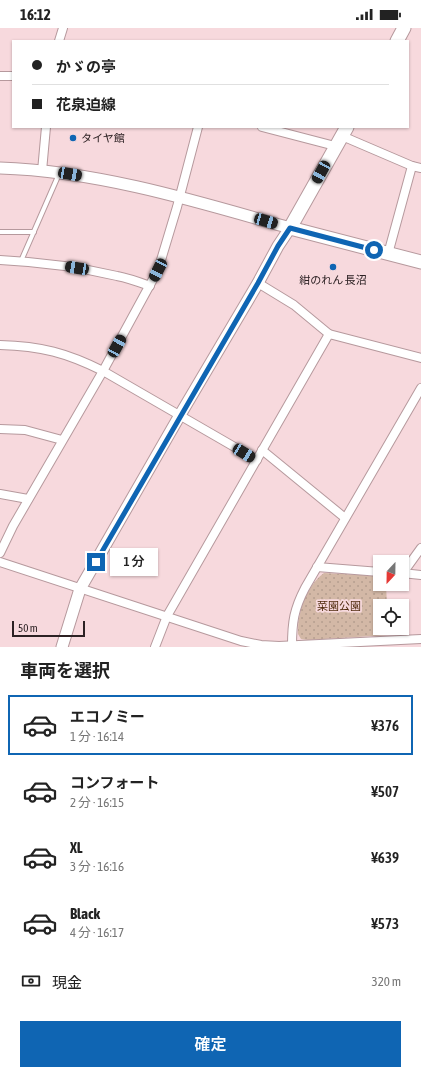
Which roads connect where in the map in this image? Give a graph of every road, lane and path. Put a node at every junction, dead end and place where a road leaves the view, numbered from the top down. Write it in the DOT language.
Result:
graph roads {
  1 [pos="63,28"];
  2 [pos="404,28"];
  3 [pos="59,40"];
  4 [pos="398,40"];
  5 [pos="0,76"];
  6 [pos="12,76"];
  7 [pos="46,128"];
  8 [pos="198,128"];
  9 [pos="271,128"];
  10 [pos="341,136"];
  11 [pos="412,166"];
  12 [pos="0,168"];
  13 [pos="421,168"];
  14 [pos="42,171"];
  15 [pos="60,173"];
  16 [pos="179,198"];
  17 [pos="290,228"];
  18 [pos="0,232"];
  19 [pos="34,232"];
  20 [pos="388,254"];
  21 [pos="0,260"];
  22 [pos="21,261"];
  23 [pos="421,262"];
  24 [pos="258,283"];
  25 [pos="150,286"];
  26 [pos="329,334"];
  27 [pos="0,345"];
  28 [pos="421,358"];
  29 [pos="103,370"];
  30 [pos="421,388"];
  31 [pos="180,415"];
  32 [pos="0,429"];
  33 [pos="62,440"];
  34 [pos="262,450"];
  35 [pos="256,460"];
  36 [pos="0,494"];
  37 [pos="28,499"];
  38 [pos="346,518"];
  39 [pos="421,548"];
  40 [pos="0,553"];
  41 [pos="0,562"];
  42 [pos="409,564"];
  43 [pos="317,567"];
  44 [pos="373,571"];
  45 [pos="409,573"];
  46 [pos="421,574"];
  47 [pos="80,589"];
  48 [pos="167,616"];
  49 [pos="421,639"];
  50 [pos="292,646"];
  51 [pos="62,647"];
  52 [pos="155,647"];
  1 -- 3 [label="street"];
  2 -- 4 [label="main road"];
  5 -- 6 [label="street"];
  7 -- 14 [label="street"];
  8 -- 16 [label="street"];
  9 -- 10 [label="street"];
  10 -- 11 [label="street"];
  10 -- 17 [label="main road"];
  11 -- 13 [label="street"];
  11 -- 20 [label="street"];
  12 -- 14 [label="main road"];
  14 -- 15 [label="main road"];
  15 -- 16 [label="main road"];
  15 -- 19 [label="lane"];
  16 -- 17 [label="main road"];
  16 -- 25 [label="street"];
  17 -- 20 [label="main road"];
  17 -- 24 [label="main road"];
  18 -- 19 [label="lane"];
  19 -- 22 [label="lane"];
  20 -- 23 [label="main road"];
  21 -- 22 [label="street"];
  22 -- 25 [label="street"];
  24 -- 26 [label="street"];
  24 -- 31 [label="main road"];
  25 -- 29 [label="street"];
  26 -- 28 [label="street"];
  26 -- 34 [label="street"];
  27 -- 29 [label="street"];
  29 -- 31 [label="street"];
  29 -- 33 [label="street"];
  30 -- 38 [label="street"];
  31 -- 35 [label="street"];
  31 -- 47 [label="main road"];
  32 -- 33 [label="street"];
  33 -- 37 [label="street"];
  34 -- 35 [label="street"];
  34 -- 38 [label="street"];
  35 -- 48 [label="street"];
  36 -- 37 [label="street"];
  37 -- 40 [label="street"];
  38 -- 43 [label="street"];
  39 -- 42 [label="street"];
  41 -- 47 [label="street"];
  43 -- 44 [label="street"];
  43 -- 50 [label="street"];
  45 -- 46 [label="street"];
  47 -- 48 [label="street"];
  47 -- 51 [label="main road"];
  48 -- 50 [label="street"];
  48 -- 52 [label="street"];
  49 -- 50 [label="street"];
}
